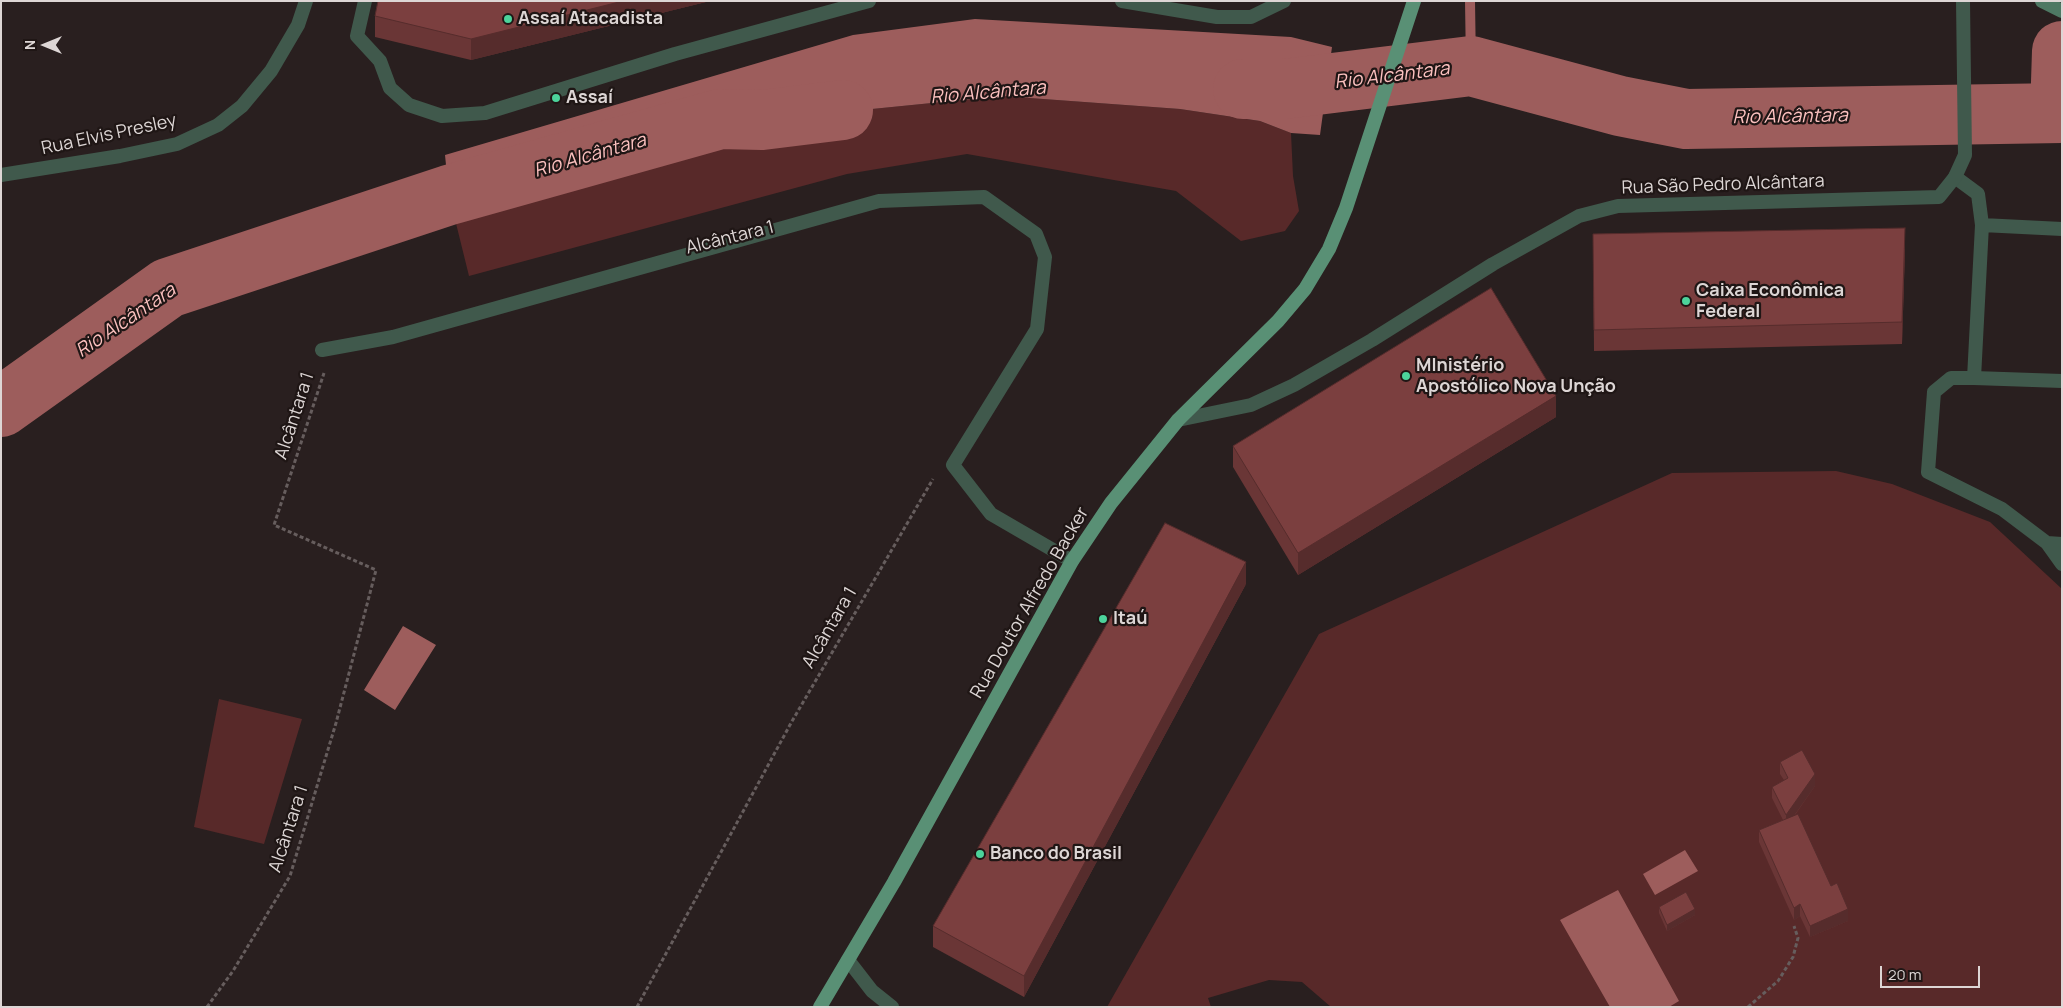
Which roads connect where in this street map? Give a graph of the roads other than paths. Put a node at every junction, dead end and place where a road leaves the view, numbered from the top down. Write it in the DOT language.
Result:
graph roads {
  1 [pos="306,1"];
  2 [pos="364,1"];
  3 [pos="870,1"];
  4 [pos="1122,1"];
  5 [pos="1284,1"];
  6 [pos="1414,1"];
  7 [pos="1962,1"];
  8 [pos="2042,1"];
  9 [pos="2062,11"];
  10 [pos="1,175"];
  11 [pos="1954,177"];
  12 [pos="1982,225"];
  13 [pos="2062,229"];
  14 [pos="322,350"];
  15 [pos="1974,378"];
  16 [pos="2062,381"];
  17 [pos="1178,420"];
  18 [pos="2047,543"];
  19 [pos="2062,544"];
  20 [pos="1072,561"];
  21 [pos="2062,564"];
  22 [pos="848,960"];
  23 [pos="820,1007"];
  24 [pos="892,1007"];
  1 -- 10 [label="street, Rua Elvis Presley"];
  2 -- 3 [label="street"];
  4 -- 5 [label="street"];
  6 -- 17 [label="main road, Rua Doutor Alfredo Backer"];
  7 -- 11 [label="street, Rua São Pedro Alcântara"];
  8 -- 9 [label="main road"];
  11 -- 12 [label="street"];
  11 -- 17 [label="street, Rua São Pedro Alcântara"];
  12 -- 13 [label="street"];
  12 -- 15 [label="street"];
  14 -- 20 [label="street"];
  15 -- 16 [label="street"];
  15 -- 18 [label="street"];
  17 -- 20 [label="main road, Rua Doutor Alfredo Backer"];
  18 -- 19 [label="street"];
  18 -- 21 [label="street"];
  20 -- 22 [label="main road, Rua Doutor Alfredo Backer"];
  22 -- 23 [label="main road, Rua Doutor Alfredo Backer"];
  22 -- 24 [label="street"];
}
